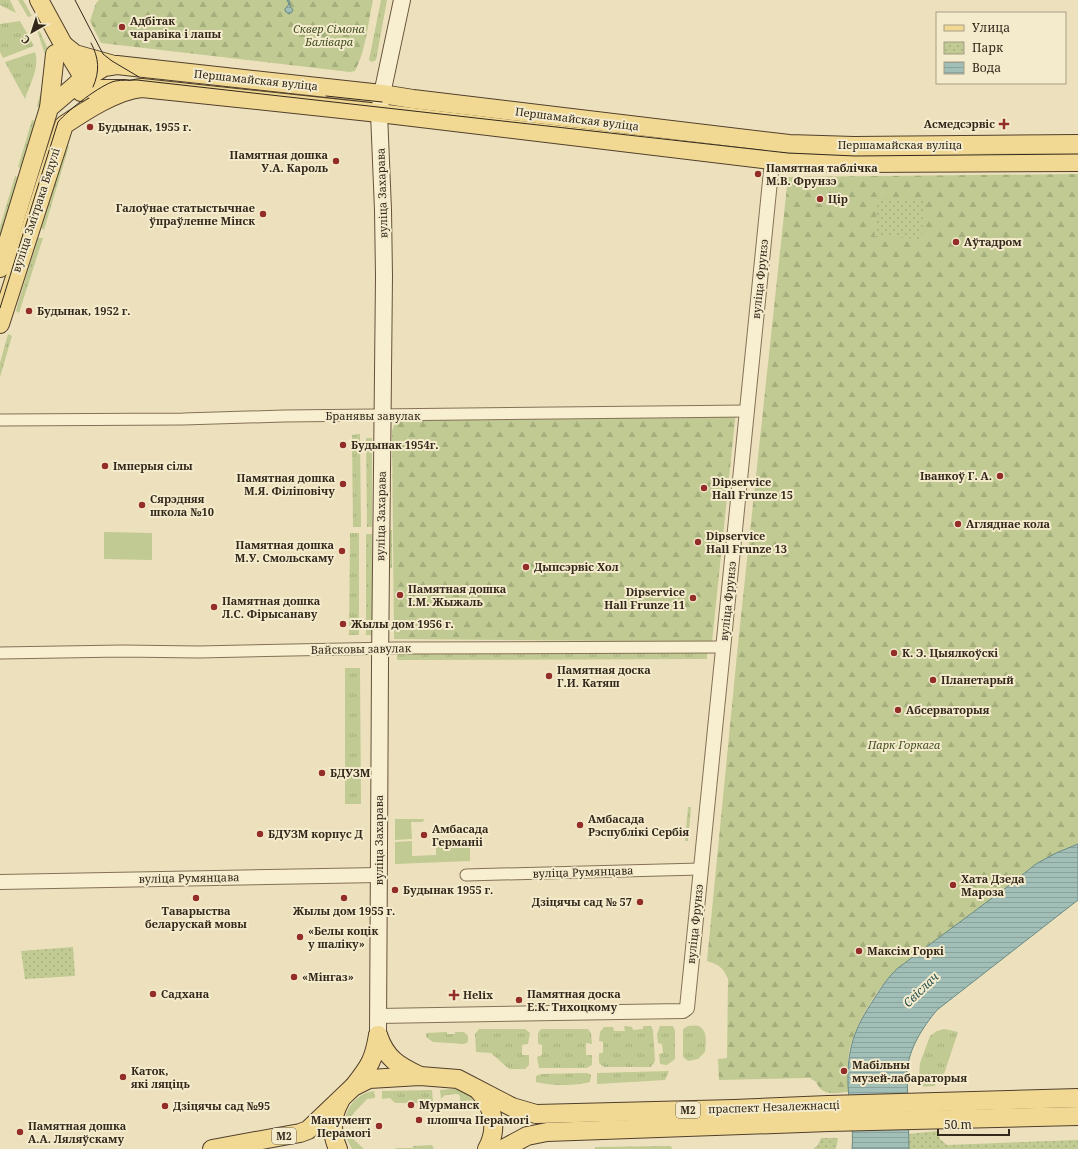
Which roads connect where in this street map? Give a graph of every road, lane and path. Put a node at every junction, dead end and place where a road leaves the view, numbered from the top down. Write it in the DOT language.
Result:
graph roads {
  1 [pos="28,0"];
  2 [pos="40,0"];
  3 [pos="402,0"];
  4 [pos="59,49"];
  5 [pos="117,65"];
  6 [pos="80,84"];
  7 [pos="132,89"];
  8 [pos="382,94"];
  9 [pos="49,108"];
  10 [pos="379,113"];
  11 [pos="66,123"];
  12 [pos="774,142"];
  13 [pos="1078,144"];
  14 [pos="772,160"];
  15 [pos="1078,162"];
  16 [pos="0,268"];
  17 [pos="0,324"];
  18 [pos="747,411"];
  19 [pos="382,416"];
  20 [pos="0,420"];
  21 [pos="723,647"];
  22 [pos="380,649"];
  23 [pos="0,653"];
  24 [pos="700,869"];
  25 [pos="379,875"];
  26 [pos="466,875"];
  27 [pos="0,882"];
  28 [pos="378,1016"];
  29 [pos="378,1036"];
  30 [pos="420,1076"];
  31 [pos="475,1088"];
  32 [pos="348,1092"];
  33 [pos="1078,1098"];
  34 [pos="925,1111"];
  35 [pos="828,1113"];
  36 [pos="1078,1116"];
  37 [pos="212,1149"];
  38 [pos="338,1149"];
  39 [pos="487,1149"];
  40 [pos="503,1149"];
  1 -- 4 [label="main road"];
  2 -- 4 [label="main road"];
  3 -- 8 [label="main road, вуліца Захарава"];
  4 -- 5 [label="main road"];
  4 -- 6 [label="main road"];
  4 -- 9 [label="main road, вуліца Змітрака Бядулі"];
  5 -- 6 [label="main road, Першамайская вуліца"];
  5 -- 8 [label="main road, Першамайская вуліца"];
  6 -- 7 [label="main road"];
  6 -- 9 [label="main road"];
  6 -- 11 [label="main road, вуліца Змітрака Бядулі"];
  7 -- 10 [label="main road, Першамайская вуліца"];
  7 -- 11 [label="main road, Першамайская вуліца"];
  8 -- 10 [label="main road, вуліца Захарава"];
  8 -- 12 [label="main road, Першамайская вуліца"];
  9 -- 16 [label="main road, вуліца Змітрака Бядулі"];
  10 -- 14 [label="main road, Першамайская вуліца"];
  10 -- 19 [label="main road, вуліца Захарава"];
  11 -- 17 [label="main road, вуліца Змітрака Бядулі"];
  12 -- 13 [label="main road, Першамайская вуліца"];
  12 -- 14 [label="street, вуліца Фрунзэ"];
  14 -- 15 [label="main road, Першамайская вуліца"];
  14 -- 18 [label="street, вуліца Фрунзэ"];
  18 -- 19 [label="street, Бранявы завулак"];
  18 -- 21 [label="street, вуліца Фрунзэ"];
  19 -- 20 [label="street, Бранявы завулак"];
  19 -- 22 [label="main road, вуліца Захарава"];
  21 -- 22 [label="street, Вайсковы завулак"];
  21 -- 24 [label="street, вуліца Фрунзэ"];
  22 -- 23 [label="street, Вайсковы завулак"];
  22 -- 25 [label="main road, вуліца Захарава"];
  24 -- 26 [label="street, вуліца Румянцава"];
  24 -- 28 [label="street, вуліца Фрунзэ"];
  25 -- 27 [label="street, вуліца Румянцава"];
  25 -- 28 [label="main road, вуліца Захарава"];
  28 -- 29 [label="main road, вуліца Захарава"];
  29 -- 30 [label="main road"];
  29 -- 32 [label="main road"];
  30 -- 31 [label="main road, праспект Незалежнасці / М2"];
  30 -- 32 [label="main road, праспект Незалежнасці / М2"];
  31 -- 35 [label="main road, праспект Незалежнасці / М2"];
  31 -- 39 [label="main road, М2"];
  32 -- 37 [label="main road, праспект Незалежнасці / М2"];
  32 -- 38 [label="main road"];
  33 -- 34 [label="main road, праспект Незалежнасці / М2"];
  34 -- 35 [label="main road, праспект Незалежнасці / М2"];
  34 -- 36 [label="main road, праспект Незалежнасці / М2"];
  35 -- 40 [label="main road, праспект Незалежнасці / М2"];
}
